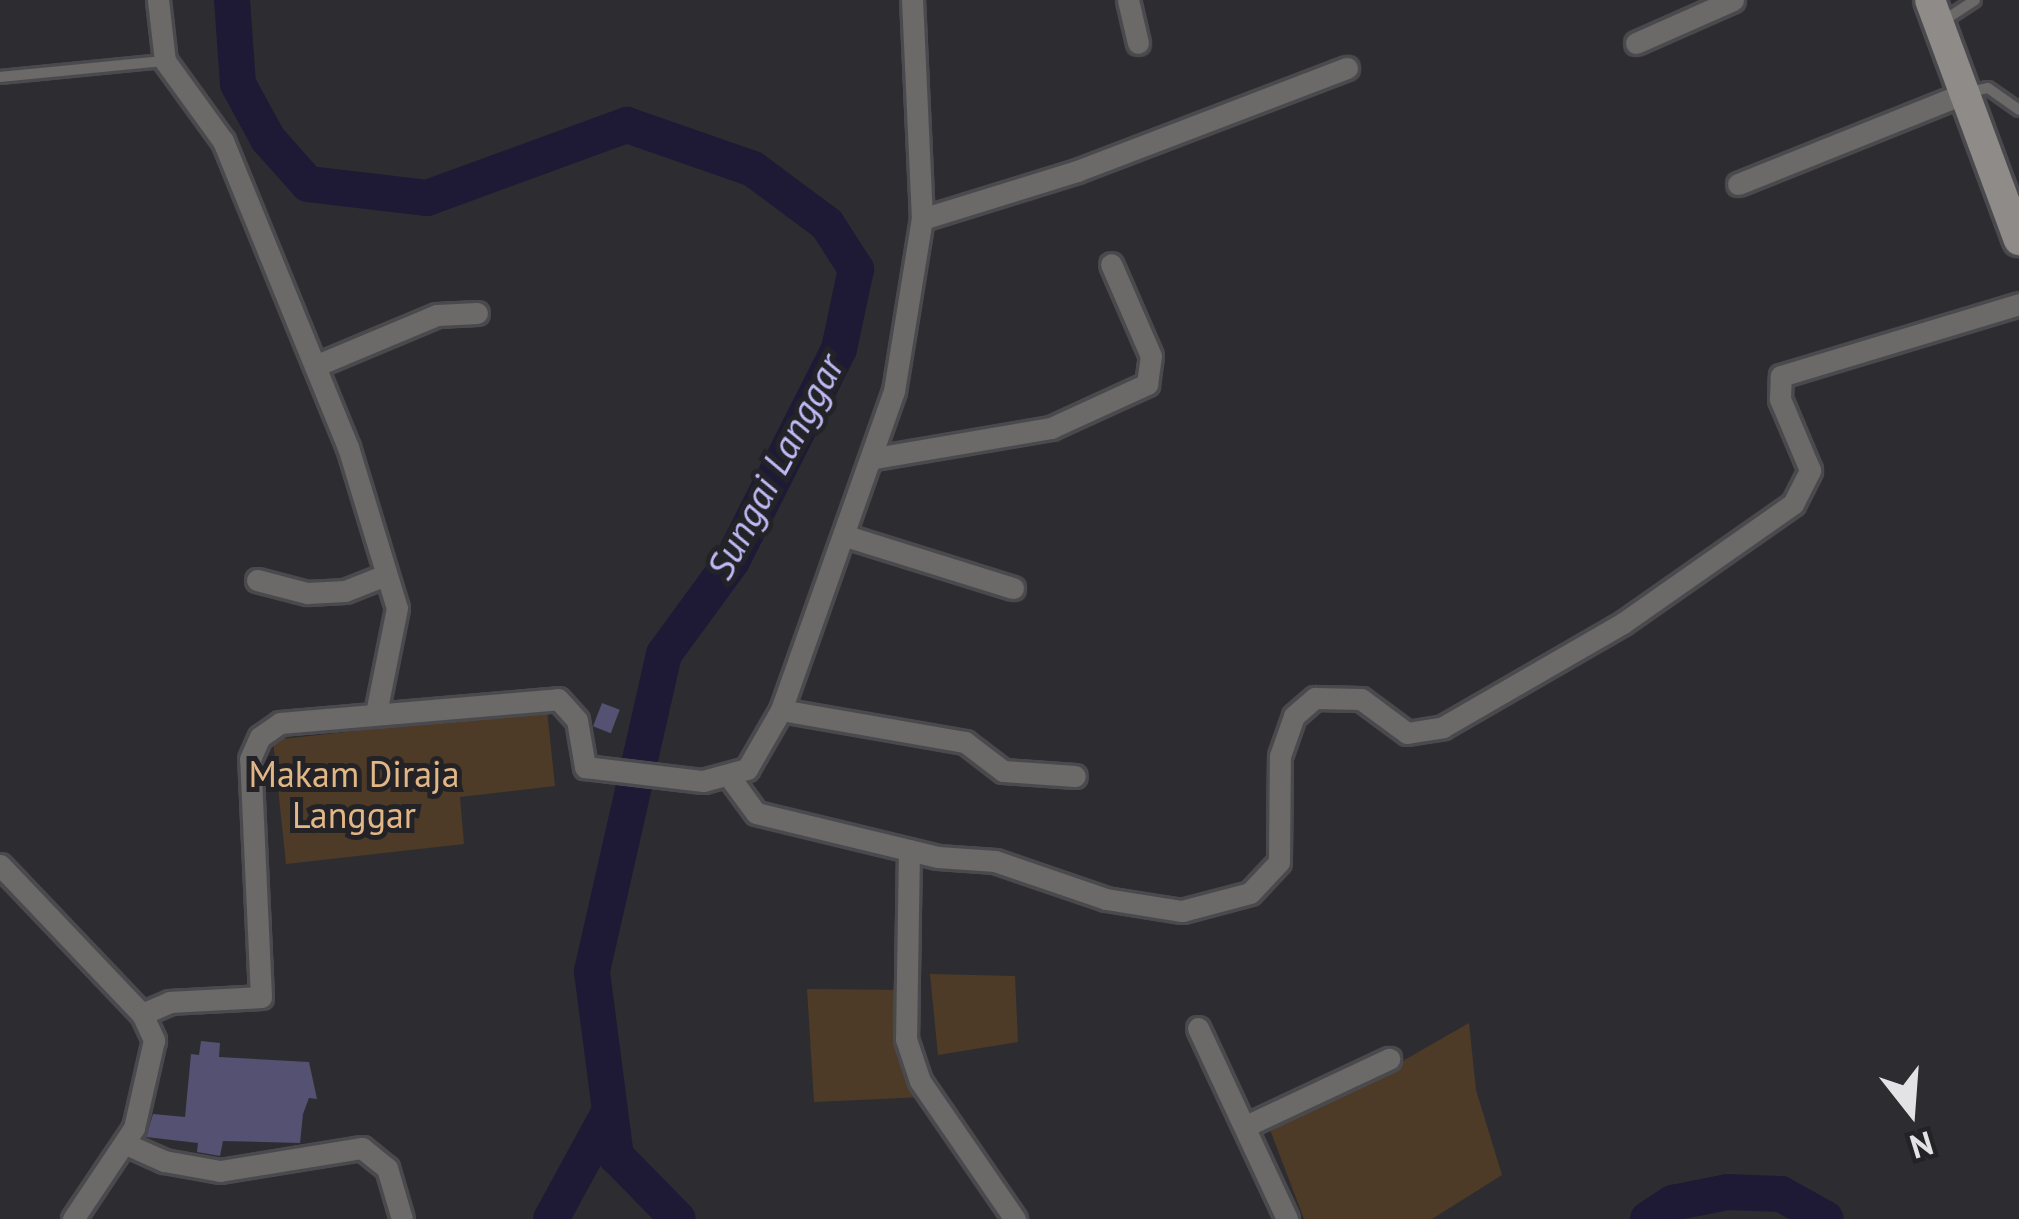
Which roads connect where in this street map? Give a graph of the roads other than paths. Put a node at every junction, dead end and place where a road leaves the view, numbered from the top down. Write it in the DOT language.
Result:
graph roads {
  1 [pos="158,0"];
  2 [pos="912,0"];
  3 [pos="1128,0"];
  4 [pos="1733,0"];
  5 [pos="1975,0"];
  6 [pos="1934,12"];
  7 [pos="1138,43"];
  8 [pos="1636,43"];
  9 [pos="165,61"];
  10 [pos="1348,68"];
  11 [pos="0,77"];
  12 [pos="1965,93"];
  13 [pos="2019,110"];
  14 [pos="1738,184"];
  15 [pos="922,219"];
  16 [pos="2019,240"];
  17 [pos="1112,263"];
  18 [pos="2019,304"];
  19 [pos="477,313"];
  20 [pos="315,366"];
  21 [pos="875,458"];
  22 [pos="846,536"];
  23 [pos="383,576"];
  24 [pos="257,580"];
  25 [pos="1013,588"];
  26 [pos="781,710"];
  27 [pos="376,713"];
  28 [pos="1075,776"];
  29 [pos="731,779"];
  30 [pos="909,850"];
  31 [pos="0,865"];
  32 [pos="142,1014"];
  33 [pos="1198,1028"];
  34 [pos="1389,1059"];
  35 [pos="1248,1125"];
  36 [pos="126,1144"];
  37 [pos="73,1219"];
  38 [pos="403,1219"];
  39 [pos="1015,1219"];
  40 [pos="1287,1219"];
  1 -- 9 [label="street"];
  2 -- 15 [label="street"];
  3 -- 7 [label="street"];
  4 -- 8 [label="street"];
  5 -- 6 [label="lane"];
  6 -- 12 [label="main road"];
  9 -- 11 [label="lane"];
  9 -- 20 [label="street"];
  10 -- 15 [label="street"];
  12 -- 13 [label="lane"];
  12 -- 14 [label="street"];
  12 -- 16 [label="main road"];
  15 -- 21 [label="street"];
  17 -- 21 [label="street"];
  18 -- 30 [label="street"];
  19 -- 20 [label="street"];
  20 -- 23 [label="street"];
  21 -- 22 [label="street"];
  22 -- 25 [label="street"];
  22 -- 26 [label="street"];
  23 -- 24 [label="street"];
  23 -- 27 [label="street"];
  26 -- 28 [label="street"];
  26 -- 29 [label="street"];
  27 -- 29 [label="street"];
  27 -- 32 [label="street"];
  29 -- 30 [label="street"];
  30 -- 39 [label="street"];
  31 -- 32 [label="street"];
  32 -- 36 [label="street"];
  33 -- 35 [label="street"];
  34 -- 35 [label="street"];
  35 -- 40 [label="street"];
  36 -- 37 [label="street"];
  36 -- 38 [label="street"];
}
